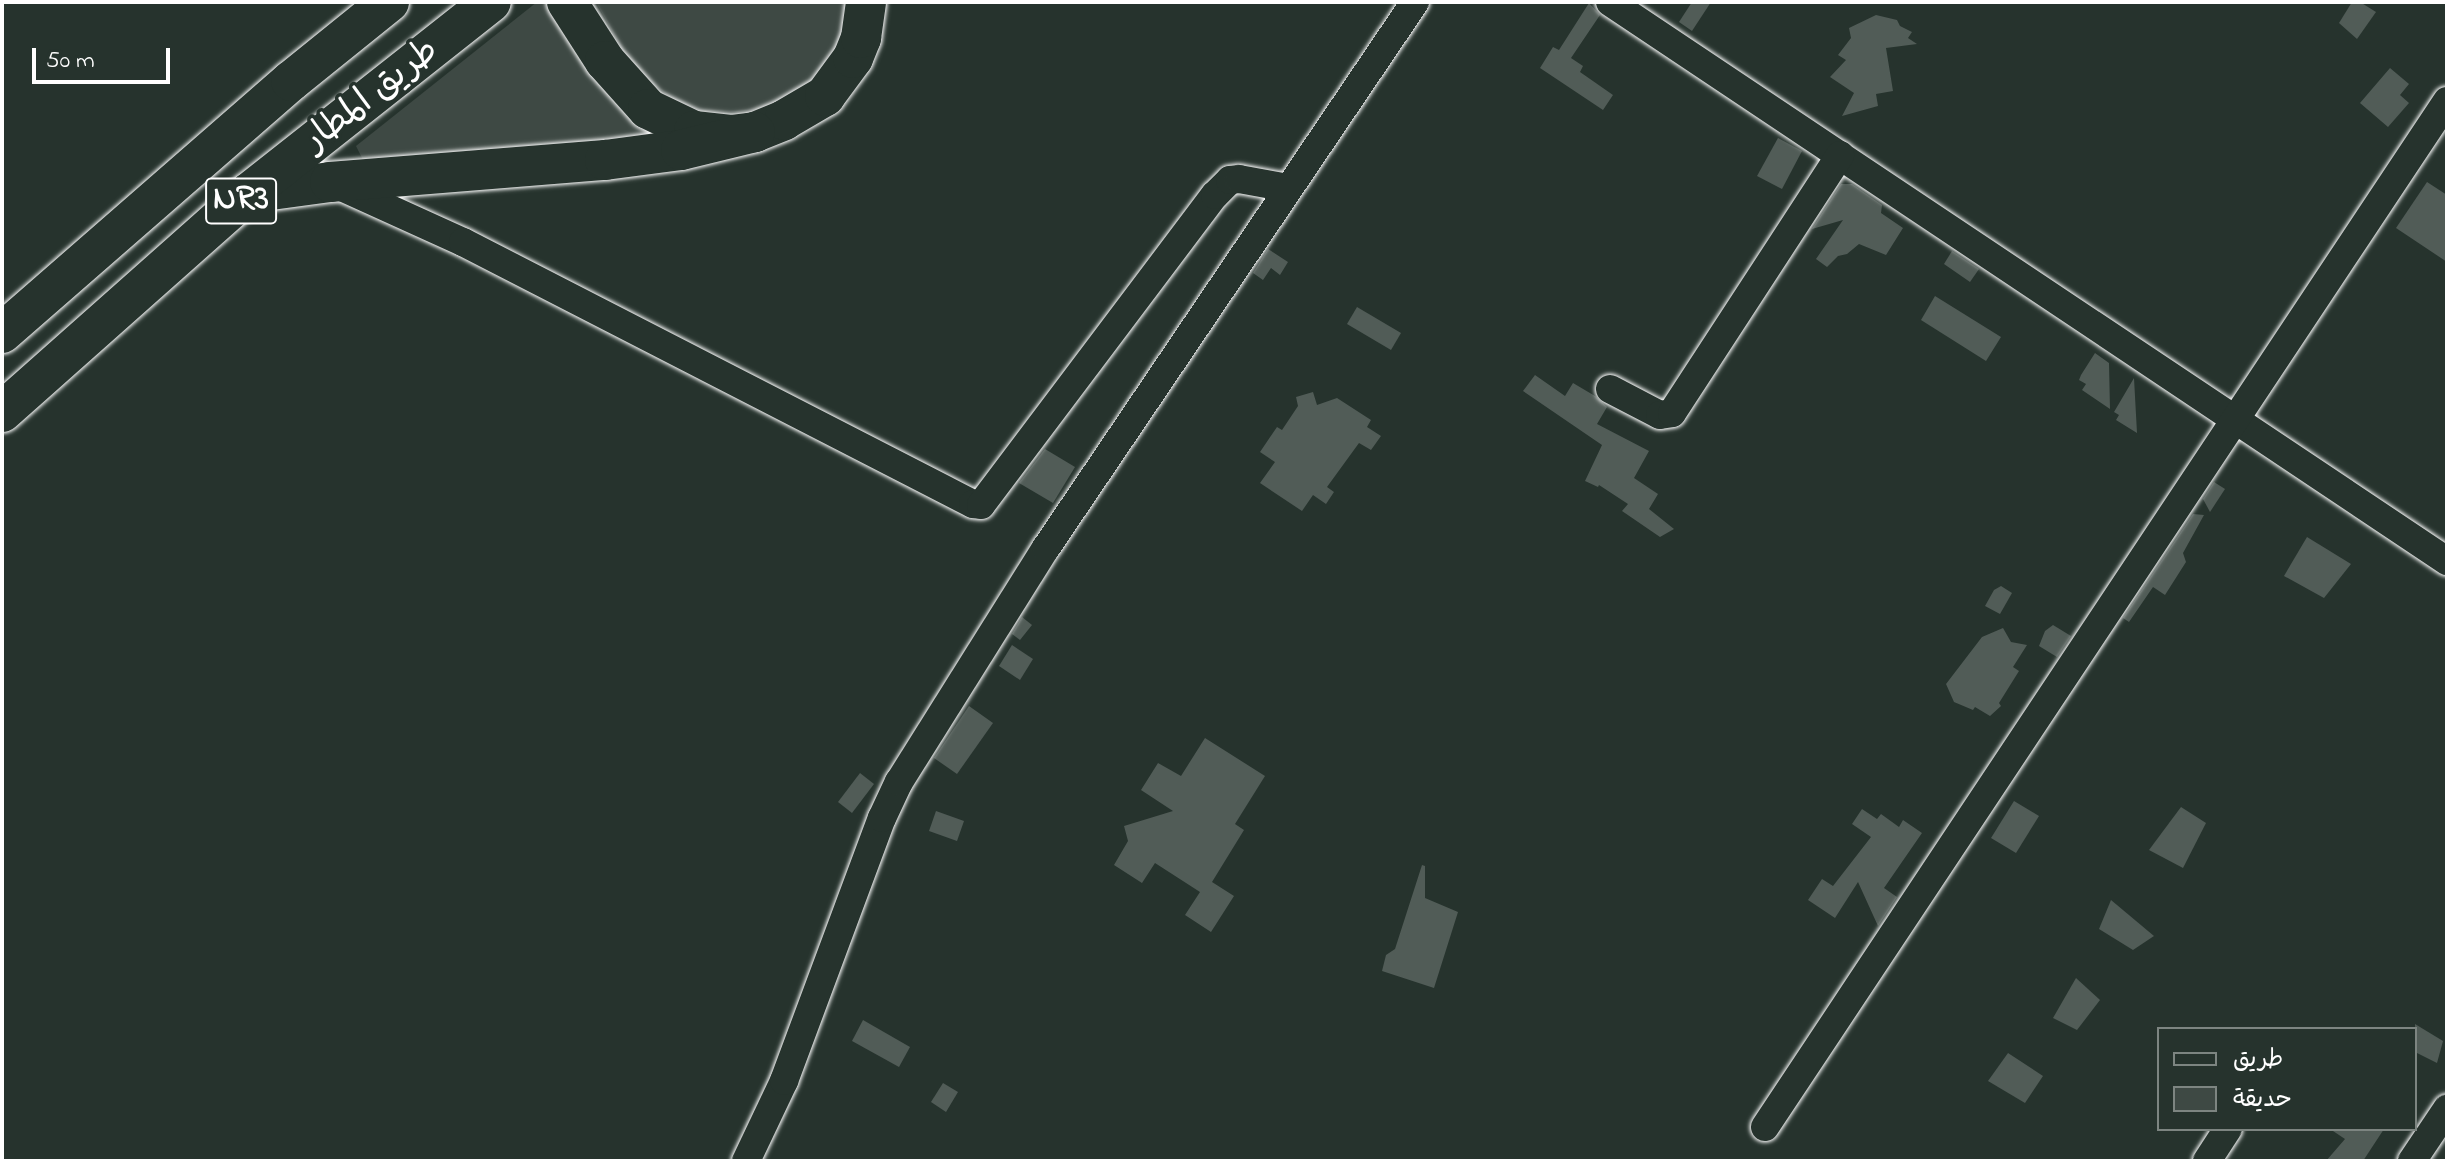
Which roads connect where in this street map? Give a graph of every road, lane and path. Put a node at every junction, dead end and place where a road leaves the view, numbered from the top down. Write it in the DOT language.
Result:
graph roads {
  1 [pos="356,2"];
  2 [pos="389,2"];
  3 [pos="491,2"];
  4 [pos="866,2"];
  5 [pos="1415,2"];
  6 [pos="1610,2"];
  7 [pos="572,10"];
  8 [pos="291,81"];
  9 [pos="2447,101"];
  10 [pos="755,132"];
  11 [pos="1840,155"];
  12 [pos="330,182"];
  13 [pos="1288,188"];
  14 [pos="249,193"];
  15 [pos="2,333"];
  16 [pos="1610,389"];
  17 [pos="2,412"];
  18 [pos="2235,420"];
  19 [pos="2447,561"];
  20 [pos="2447,1109"];
  21 [pos="1765,1127"];
  22 [pos="2227,1131"];
  23 [pos="746,1161"];
  24 [pos="2207,1161"];
  25 [pos="2412,1161"];
  1 -- 8 [label="highway"];
  2 -- 8 [label="highway, طريق المطار / NR3"];
  3 -- 14 [label="highway, طريق المطار / NR3"];
  4 -- 10 [label="highway"];
  5 -- 13 [label="street"];
  6 -- 11 [label="street"];
  7 -- 10 [label="highway"];
  8 -- 15 [label="highway, طريق المطار / NR3"];
  9 -- 18 [label="street"];
  10 -- 12 [label="highway"];
  11 -- 16 [label="street"];
  11 -- 18 [label="street"];
  12 -- 13 [label="street"];
  12 -- 14 [label="highway"];
  13 -- 23 [label="street"];
  14 -- 17 [label="highway, طريق المطار / NR3"];
  18 -- 19 [label="street"];
  18 -- 21 [label="street"];
  20 -- 25 [label="street"];
  22 -- 24 [label="street"];
}
